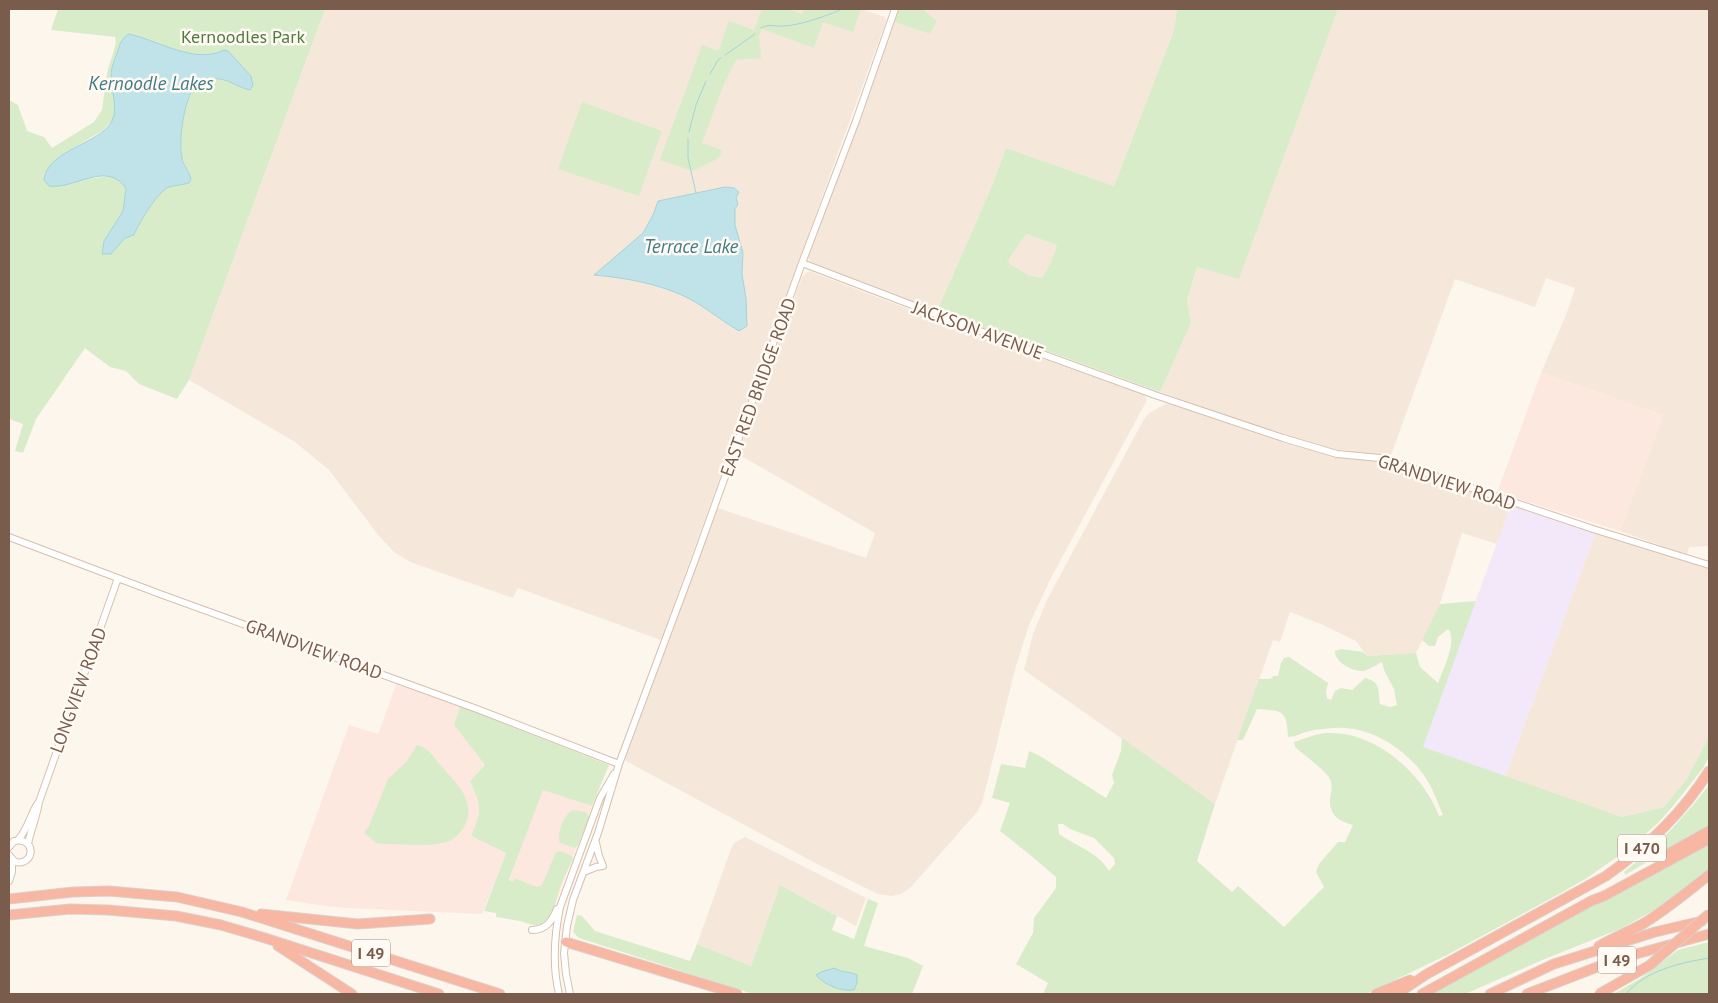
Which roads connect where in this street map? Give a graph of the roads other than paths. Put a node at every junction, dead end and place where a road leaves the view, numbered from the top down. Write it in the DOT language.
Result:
graph roads {
  1 [pos="895,9"];
  2 [pos="802,264"];
  3 [pos="1155,395"];
  4 [pos="9,537"];
  5 [pos="1709,565"];
  6 [pos="118,578"];
  7 [pos="619,764"];
  8 [pos="1709,771"];
  9 [pos="38,802"];
  10 [pos="1709,831"];
  11 [pos="1709,839"];
  12 [pos="18,840"];
  13 [pos="584,840"];
  14 [pos="596,840"];
  15 [pos="28,844"];
  16 [pos="9,847"];
  17 [pos="580,852"];
  18 [pos="10,858"];
  19 [pos="589,858"];
  20 [pos="19,863"];
  21 [pos="12,872"];
  22 [pos="1709,875"];
  23 [pos="582,876"];
  24 [pos="9,880"];
  25 [pos="565,892"];
  26 [pos="9,899"];
  27 [pos="1591,901"];
  28 [pos="242,912"];
  29 [pos="1709,914"];
  30 [pos="9,915"];
  31 [pos="430,919"];
  32 [pos="1709,919"];
  33 [pos="532,930"];
  34 [pos="1709,934"];
  35 [pos="265,938"];
  36 [pos="566,942"];
  37 [pos="1588,952"];
  38 [pos="1427,974"];
  39 [pos="679,976"];
  40 [pos="352,994"];
  41 [pos="439,994"];
  42 [pos="500,994"];
  43 [pos="559,994"];
  44 [pos="570,994"];
  45 [pos="714,994"];
  46 [pos="737,994"];
  47 [pos="1376,994"];
  48 [pos="1397,994"];
  49 [pos="1422,994"];
  50 [pos="1490,994"];
  51 [pos="1527,994"];
  52 [pos="1599,994"];
  1 -- 2 [label="main road, EAST RED BRIDGE ROAD"];
  2 -- 3 [label="main road, JACKSON AVENUE"];
  2 -- 7 [label="main road, EAST RED BRIDGE ROAD"];
  3 -- 5 [label="main road, GRANDVIEW ROAD"];
  4 -- 6 [label="main road, GRANDVIEW ROAD"];
  6 -- 7 [label="main road, GRANDVIEW ROAD"];
  6 -- 9 [label="main road, LONGVIEW ROAD"];
  7 -- 13 [label="main road, EAST RED BRIDGE ROAD"];
  7 -- 14 [label="main road, EAST RED BRIDGE ROAD"];
  8 -- 38 [label="highway, I 470"];
  9 -- 12 [label="main road, LONGVIEW ROAD"];
  9 -- 15 [label="main road, LONGVIEW ROAD"];
  10 -- 27 [label="highway"];
  11 -- 27 [label="highway"];
  12 -- 15 [label="main road"];
  12 -- 16 [label="main road"];
  13 -- 17 [label="main road, EAST RED BRIDGE ROAD"];
  13 -- 19 [label="main road"];
  14 -- 19 [label="main road, EAST RED BRIDGE ROAD"];
  14 -- 23 [label="main road"];
  15 -- 20 [label="main road, LONGVIEW ROAD"];
  17 -- 23 [label="main road"];
  17 -- 25 [label="main road, EAST RED BRIDGE ROAD"];
  18 -- 20 [label="main road"];
  18 -- 21 [label="main road"];
  19 -- 23 [label="main road, EAST RED BRIDGE ROAD"];
  20 -- 21 [label="main road"];
  21 -- 24 [label="main road"];
  22 -- 37 [label="highway"];
  23 -- 36 [label="main road, EAST RED BRIDGE ROAD"];
  25 -- 33 [label="main road"];
  25 -- 43 [label="main road, EAST RED BRIDGE ROAD"];
  26 -- 28 [label="highway, I 49"];
  27 -- 49 [label="highway"];
  28 -- 31 [label="highway"];
  28 -- 42 [label="highway, I 49"];
  29 -- 52 [label="highway, bridge"];
  30 -- 35 [label="highway, I 49"];
  32 -- 37 [label="highway, I 49"];
  34 -- 51 [label="highway, I 49"];
  35 -- 40 [label="highway"];
  35 -- 41 [label="highway, I 49"];
  36 -- 39 [label="highway"];
  36 -- 44 [label="main road, EAST RED BRIDGE ROAD"];
  37 -- 50 [label="highway, I 49"];
  38 -- 47 [label="highway"];
  38 -- 48 [label="highway, I 470"];
  39 -- 45 [label="highway"];
  39 -- 46 [label="highway"];
}
